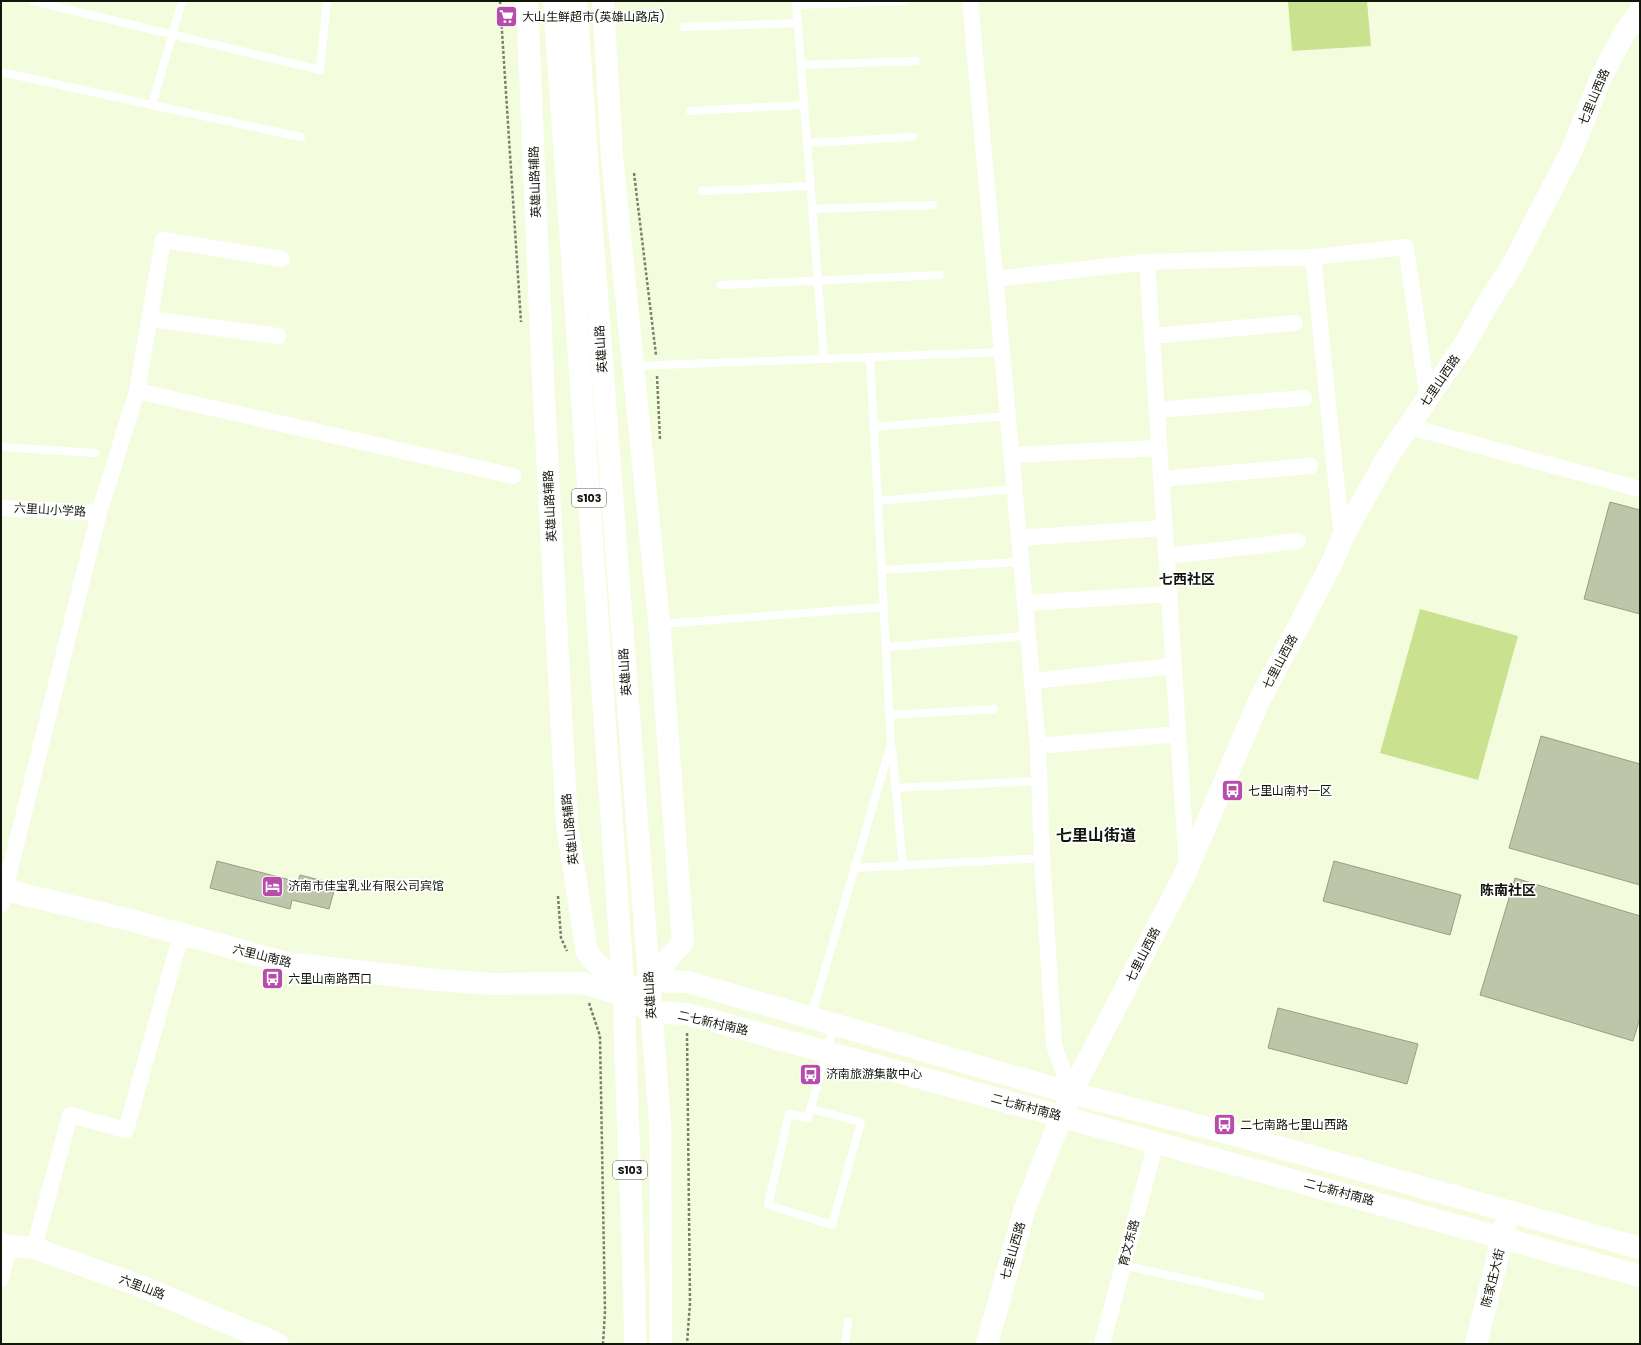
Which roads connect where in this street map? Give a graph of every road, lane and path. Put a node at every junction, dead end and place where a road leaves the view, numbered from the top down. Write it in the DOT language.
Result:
graph roads {
  1 [pos="33,1"];
  2 [pos="182,1"];
  3 [pos="327,1"];
  4 [pos="527,1"];
  5 [pos="554,1"];
  6 [pos="576,1"];
  7 [pos="603,1"];
  8 [pos="905,1"];
  9 [pos="970,1"];
  10 [pos="796,3"];
  11 [pos="1640,12"];
  12 [pos="798,23"];
  13 [pos="684,27"];
  14 [pos="171,34"];
  15 [pos="916,61"];
  16 [pos="801,66"];
  17 [pos="1,72"];
  18 [pos="152,105"];
  19 [pos="804,105"];
  20 [pos="690,111"];
  21 [pos="301,137"];
  22 [pos="913,137"];
  23 [pos="807,143"];
  24 [pos="810,186"];
  25 [pos="702,191"];
  26 [pos="933,205"];
  27 [pos="812,209"];
  28 [pos="1313,257"];
  29 [pos="282,259"];
  30 [pos="1147,262"];
  31 [pos="940,275"];
  32 [pos="995,279"];
  33 [pos="818,281"];
  34 [pos="722,285"];
  35 [pos="150,319"];
  36 [pos="1295,323"];
  37 [pos="278,336"];
  38 [pos="1152,336"];
  39 [pos="1002,352"];
  40 [pos="870,357"];
  41 [pos="824,359"];
  42 [pos="633,366"];
  43 [pos="137,391"];
  44 [pos="1304,398"];
  45 [pos="1428,400"];
  46 [pos="1156,410"];
  47 [pos="1008,416"];
  48 [pos="874,427"];
  49 [pos="1410,427"];
  50 [pos="1,447"];
  51 [pos="1159,448"];
  52 [pos="95,453"];
  53 [pos="1011,455"];
  54 [pos="1310,466"];
  55 [pos="513,476"];
  56 [pos="1161,478"];
  57 [pos="1014,489"];
  58 [pos="1640,489"];
  59 [pos="878,501"];
  60 [pos="1,508"];
  61 [pos="99,513"];
  62 [pos="1164,528"];
  63 [pos="1019,538"];
  64 [pos="1342,538"];
  65 [pos="1298,541"];
  66 [pos="1166,556"];
  67 [pos="1020,562"];
  68 [pos="882,570"];
  69 [pos="1169,594"];
  70 [pos="1025,603"];
  71 [pos="884,607"];
  72 [pos="659,625"];
  73 [pos="1028,636"];
  74 [pos="886,647"];
  75 [pos="1174,666"];
  76 [pos="1032,681"];
  77 [pos="994,709"];
  78 [pos="890,715"];
  79 [pos="1178,734"];
  80 [pos="891,744"];
  81 [pos="1038,746"];
  82 [pos="1039,781"];
  83 [pos="896,788"];
  84 [pos="1042,858"];
  85 [pos="903,866"];
  86 [pos="854,868"];
  87 [pos="1188,870"];
  88 [pos="2,895"];
  89 [pos="181,935"];
  90 [pos="649,981"];
  91 [pos="624,995"];
  92 [pos="651,1012"];
  93 [pos="810,1018"];
  94 [pos="834,1025"];
  95 [pos="826,1053"];
  96 [pos="1071,1093"];
  97 [pos="811,1109"];
  98 [pos="1062,1116"];
  99 [pos="1156,1142"];
  100 [pos="1510,1212"];
  101 [pos="1503,1238"];
  102 [pos="5,1244"];
  103 [pos="34,1248"];
  104 [pos="1640,1248"];
  105 [pos="1123,1265"];
  106 [pos="1640,1276"];
  107 [pos="1,1279"];
  108 [pos="1261,1296"];
  109 [pos="848,1322"];
  110 [pos="278,1344"];
  111 [pos="635,1344"];
  112 [pos="661,1344"];
  113 [pos="845,1344"];
  114 [pos="987,1344"];
  115 [pos="1102,1344"];
  116 [pos="1476,1344"];
  1 -- 14 [label="lane"];
  2 -- 14 [label="lane"];
  3 -- 14 [label="lane"];
  4 -- 91 [label="main road, 英雄山路辅路"];
  5 -- 91 [label="main road, 英雄山路 / S103"];
  6 -- 90 [label="main road, 英雄山路 / S103"];
  7 -- 42 [label="main road"];
  8 -- 10 [label="lane"];
  9 -- 32 [label="street"];
  10 -- 12 [label="lane"];
  11 -- 45 [label="main road, 七里山西路"];
  12 -- 13 [label="lane"];
  12 -- 16 [label="lane"];
  14 -- 18 [label="lane"];
  15 -- 16 [label="lane"];
  16 -- 19 [label="lane"];
  17 -- 18 [label="lane"];
  18 -- 21 [label="lane"];
  19 -- 20 [label="lane"];
  19 -- 23 [label="lane"];
  22 -- 23 [label="lane"];
  23 -- 24 [label="lane"];
  24 -- 25 [label="lane"];
  24 -- 27 [label="lane"];
  26 -- 27 [label="lane"];
  27 -- 33 [label="lane"];
  28 -- 30 [label="street"];
  28 -- 45 [label="street"];
  28 -- 64 [label="street"];
  29 -- 35 [label="street"];
  30 -- 32 [label="street"];
  30 -- 38 [label="street"];
  31 -- 33 [label="lane"];
  32 -- 39 [label="street"];
  33 -- 34 [label="lane"];
  33 -- 41 [label="lane"];
  35 -- 37 [label="street"];
  35 -- 43 [label="street"];
  36 -- 38 [label="street"];
  38 -- 46 [label="street"];
  39 -- 40 [label="lane"];
  39 -- 47 [label="street"];
  40 -- 41 [label="lane"];
  40 -- 48 [label="lane"];
  41 -- 42 [label="lane"];
  42 -- 72 [label="main road"];
  43 -- 55 [label="street"];
  43 -- 61 [label="street"];
  44 -- 46 [label="street"];
  45 -- 49 [label="main road, 七里山西路"];
  46 -- 51 [label="street"];
  47 -- 48 [label="lane"];
  47 -- 53 [label="street"];
  48 -- 59 [label="lane"];
  49 -- 58 [label="street"];
  49 -- 64 [label="main road, 七里山西路"];
  50 -- 52 [label="lane"];
  51 -- 53 [label="street"];
  51 -- 56 [label="street"];
  53 -- 57 [label="street"];
  54 -- 56 [label="street"];
  56 -- 62 [label="street"];
  57 -- 59 [label="lane"];
  57 -- 63 [label="street"];
  59 -- 68 [label="lane"];
  60 -- 61 [label="street, 六里山小学路"];
  61 -- 88 [label="street"];
  62 -- 63 [label="street"];
  62 -- 66 [label="street"];
  63 -- 67 [label="street"];
  64 -- 87 [label="main road, 七里山西路"];
  65 -- 66 [label="street"];
  66 -- 69 [label="street"];
  67 -- 68 [label="lane"];
  67 -- 70 [label="street"];
  68 -- 71 [label="lane"];
  69 -- 70 [label="street"];
  69 -- 75 [label="street"];
  70 -- 73 [label="street"];
  71 -- 72 [label="lane"];
  71 -- 74 [label="lane"];
  72 -- 90 [label="main road"];
  73 -- 74 [label="lane"];
  73 -- 76 [label="street"];
  74 -- 78 [label="lane"];
  75 -- 76 [label="street"];
  75 -- 79 [label="street"];
  76 -- 81 [label="street"];
  77 -- 78 [label="lane"];
  78 -- 80 [label="lane"];
  79 -- 81 [label="street"];
  79 -- 87 [label="street"];
  80 -- 83 [label="lane"];
  80 -- 86 [label="lane"];
  81 -- 82 [label="street"];
  82 -- 83 [label="lane"];
  82 -- 84 [label="street"];
  83 -- 85 [label="lane"];
  84 -- 85 [label="lane"];
  84 -- 96 [label="street"];
  85 -- 86 [label="lane"];
  86 -- 93 [label="lane"];
  87 -- 96 [label="main road, 七里山西路"];
  88 -- 89 [label="main road, 六里山南路"];
  89 -- 91 [label="main road, 六里山南路"];
  89 -- 103 [label="street"];
  90 -- 91 [label="main road"];
  90 -- 92 [label="main road, 英雄山路 / S103"];
  90 -- 93 [label="main road"];
  91 -- 92 [label="main road, 二七新村南路"];
  91 -- 111 [label="main road, 英雄山路 / S103"];
  92 -- 95 [label="main road, 二七新村南路"];
  92 -- 112 [label="main road, 英雄山路 / S103"];
  93 -- 94 [label="main road"];
  94 -- 95 [label="lane"];
  94 -- 96 [label="main road"];
  95 -- 97 [label="lane"];
  95 -- 98 [label="main road, 二七新村南路"];
  96 -- 98 [label="main road, 七里山西路"];
  96 -- 100 [label="main road"];
  97 -- 97 [label="lane"];
  98 -- 99 [label="main road, 二七新村南路"];
  98 -- 114 [label="main road, 七里山西路"];
  99 -- 101 [label="main road, 二七新村南路"];
  99 -- 105 [label="street, 育文东路"];
  100 -- 101 [label="main road, 陈家庄大街"];
  100 -- 104 [label="main road"];
  101 -- 106 [label="main road, 二七新村南路"];
  101 -- 116 [label="main road, 陈家庄大街"];
  102 -- 103 [label="main road, 六里山路"];
  102 -- 107 [label="street"];
  103 -- 110 [label="main road, 六里山路"];
  105 -- 108 [label="lane"];
  105 -- 115 [label="street, 育文东路"];
  109 -- 113 [label="lane"];
}
